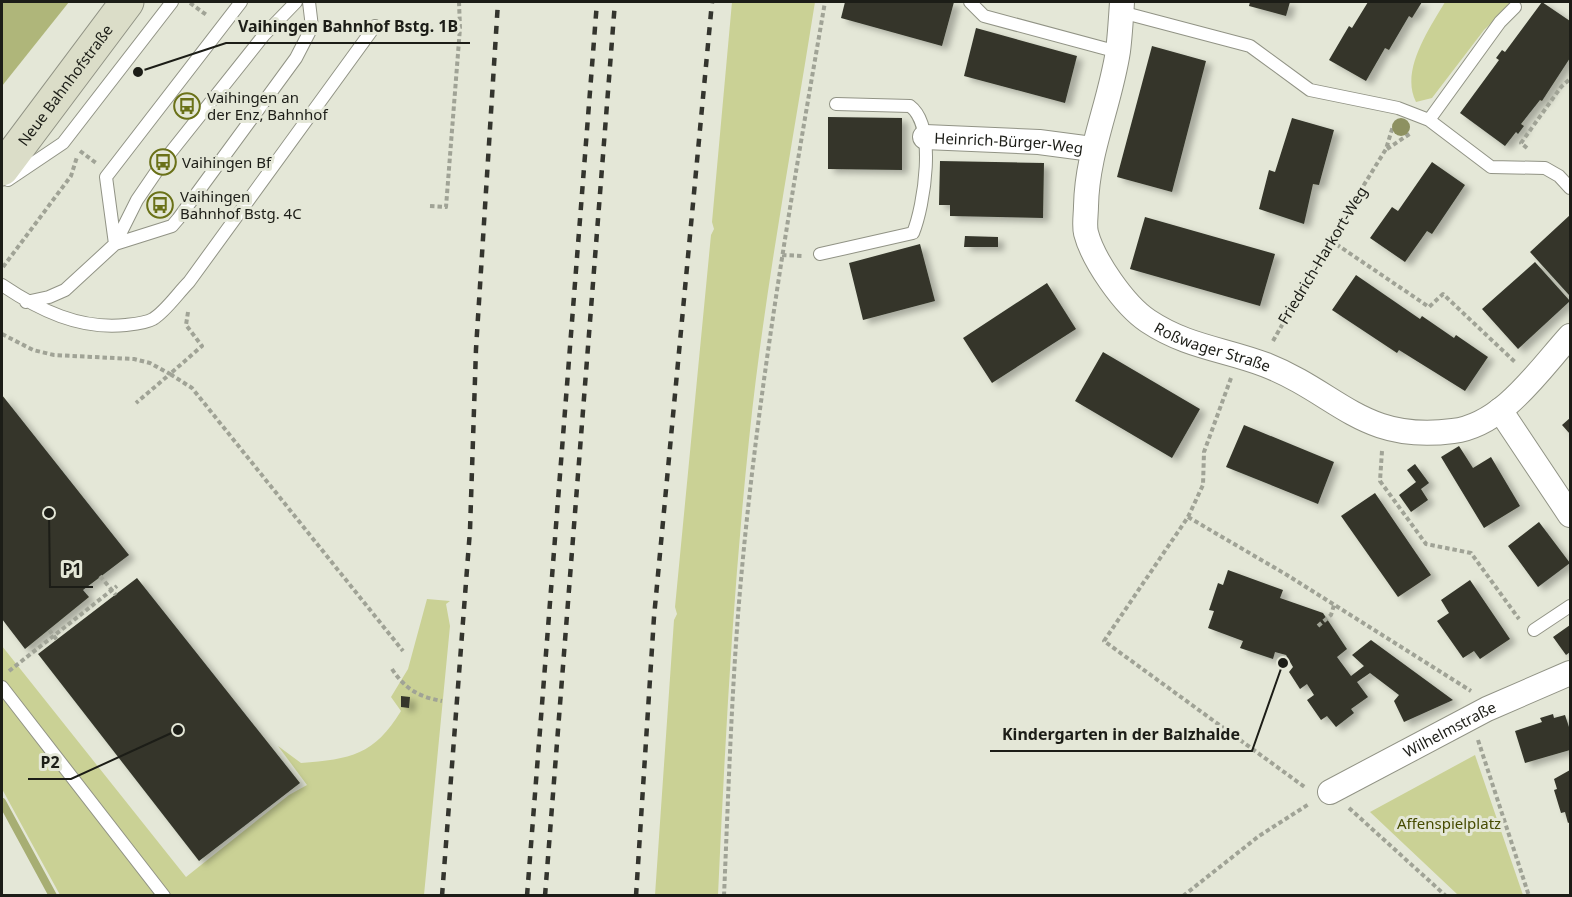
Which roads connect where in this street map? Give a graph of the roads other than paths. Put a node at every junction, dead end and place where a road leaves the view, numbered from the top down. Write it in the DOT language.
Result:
graph roads {
  1 [pos="127,2"];
  2 [pos="172,2"];
  3 [pos="241,2"];
  4 [pos="296,2"];
  5 [pos="309,2"];
  6 [pos="970,2"];
  7 [pos="1121,7"];
  8 [pos="1515,7"];
  9 [pos="375,26"];
  10 [pos="1118,52"];
  11 [pos="837,104"];
  12 [pos="1429,120"];
  13 [pos="926,137"];
  14 [pos="1092,149"];
  15 [pos="2,169"];
  16 [pos="2,184"];
  17 [pos="1570,188"];
  18 [pos="115,244"];
  19 [pos="820,254"];
  20 [pos="2,285"];
  21 [pos="26,302"];
  22 [pos="1570,336"];
  23 [pos="1500,410"];
  24 [pos="1570,515"];
  25 [pos="1570,606"];
  26 [pos="1534,630"];
  27 [pos="1570,673"];
  28 [pos="2,687"];
  29 [pos="1330,792"];
  30 [pos="164,896"];
  1 -- 15 [label="main road, Neue Bahnhofstraße"];
  2 -- 16 [label="lane"];
  3 -- 18 [label="lane"];
  4 -- 18 [label="lane"];
  5 -- 18 [label="lane"];
  6 -- 10 [label="lane"];
  7 -- 10 [label="street, Roßwager Straße"];
  7 -- 12 [label="lane"];
  8 -- 12 [label="lane"];
  9 -- 21 [label="lane"];
  10 -- 14 [label="street, Roßwager Straße"];
  11 -- 13 [label="lane, Heinrich-Bürger-Weg"];
  12 -- 17 [label="lane"];
  13 -- 14 [label="street, Heinrich-Bürger-Weg"];
  13 -- 19 [label="lane, Heinrich-Bürger-Weg"];
  14 -- 23 [label="street, Roßwager Straße"];
  18 -- 21 [label="lane"];
  20 -- 21 [label="lane"];
  22 -- 23 [label="street, Roßwager Straße"];
  23 -- 24 [label="street"];
  25 -- 26 [label="lane"];
  27 -- 29 [label="street, Wilhelmstraße"];
  28 -- 30 [label="lane"];
}
